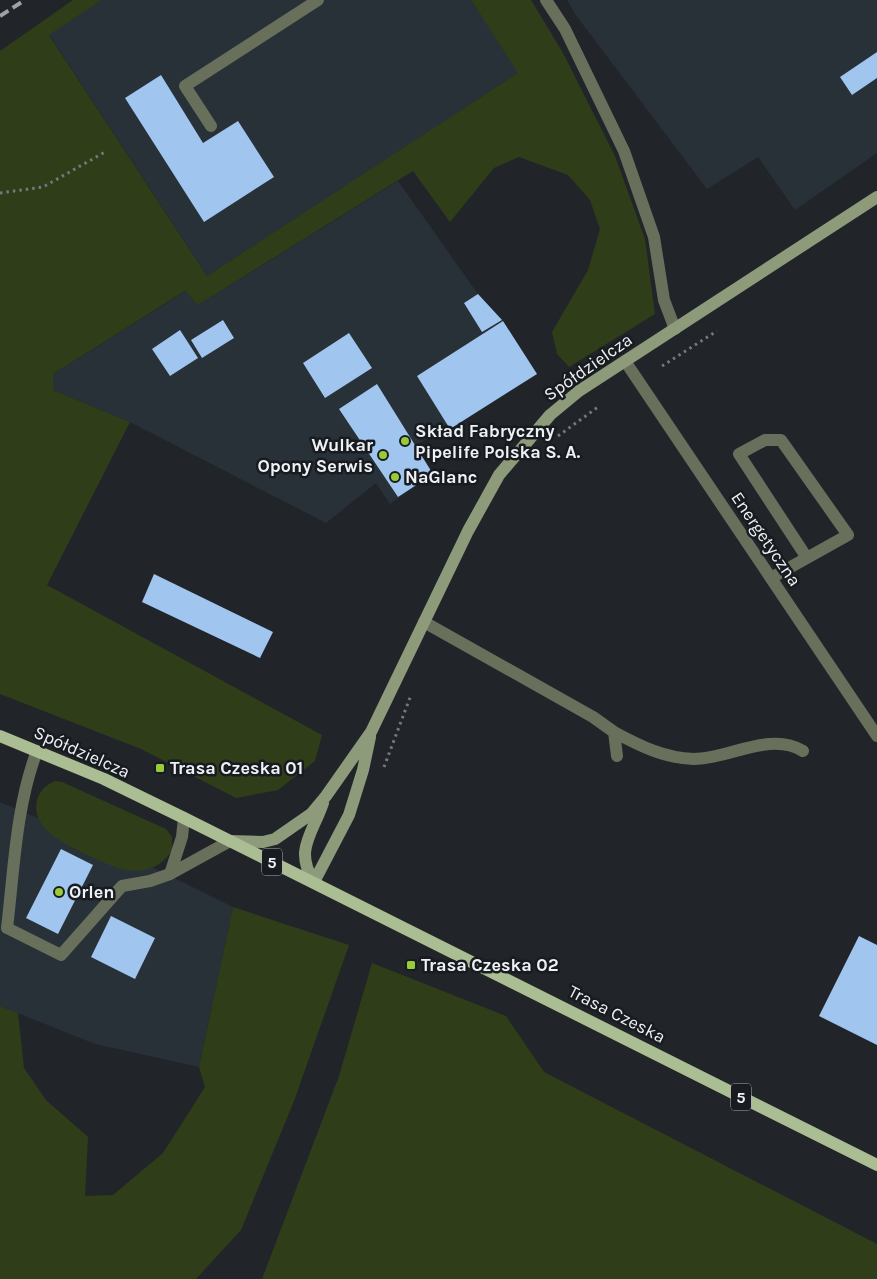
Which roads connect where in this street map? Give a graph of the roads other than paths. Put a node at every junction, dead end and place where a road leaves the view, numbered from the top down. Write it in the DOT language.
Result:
graph roads {
  1 [pos="318,0"];
  2 [pos="546,0"];
  3 [pos="210,126"];
  4 [pos="877,197"];
  5 [pos="675,329"];
  6 [pos="625,361"];
  7 [pos="806,558"];
  8 [pos="771,578"];
  9 [pos="424,622"];
  10 [pos="371,732"];
  11 [pos="614,732"];
  12 [pos="0,736"];
  13 [pos="877,736"];
  14 [pos="37,750"];
  15 [pos="803,751"];
  16 [pos="618,756"];
  17 [pos="326,796"];
  18 [pos="184,818"];
  19 [pos="230,841"];
  20 [pos="170,874"];
  21 [pos="314,882"];
  22 [pos="877,1165"];
  1 -- 3 [label="street"];
  2 -- 5 [label="street"];
  4 -- 5 [label="street, Spółdzielcza"];
  5 -- 6 [label="street, Spółdzielcza"];
  6 -- 8 [label="street, Energetyczna"];
  6 -- 9 [label="street, Spółdzielcza"];
  7 -- 7 [label="street"];
  7 -- 8 [label="street"];
  8 -- 13 [label="street, Energetyczna"];
  9 -- 10 [label="street, Spółdzielcza"];
  9 -- 11 [label="street"];
  10 -- 17 [label="street, Spółdzielcza"];
  10 -- 21 [label="street, Spółdzielcza"];
  11 -- 15 [label="street"];
  11 -- 16 [label="street"];
  12 -- 14 [label="main road, Spółdzielcza / 5"];
  14 -- 18 [label="main road, Spółdzielcza / 5"];
  14 -- 20 [label="street"];
  17 -- 19 [label="street, Spółdzielcza"];
  17 -- 21 [label="street, Spółdzielcza"];
  18 -- 19 [label="main road, Spółdzielcza / 5"];
  18 -- 20 [label="street"];
  19 -- 20 [label="street"];
  19 -- 21 [label="main road, Spółdzielcza / 5"];
  21 -- 22 [label="main road, Trasa Czeska / 5"];
}
